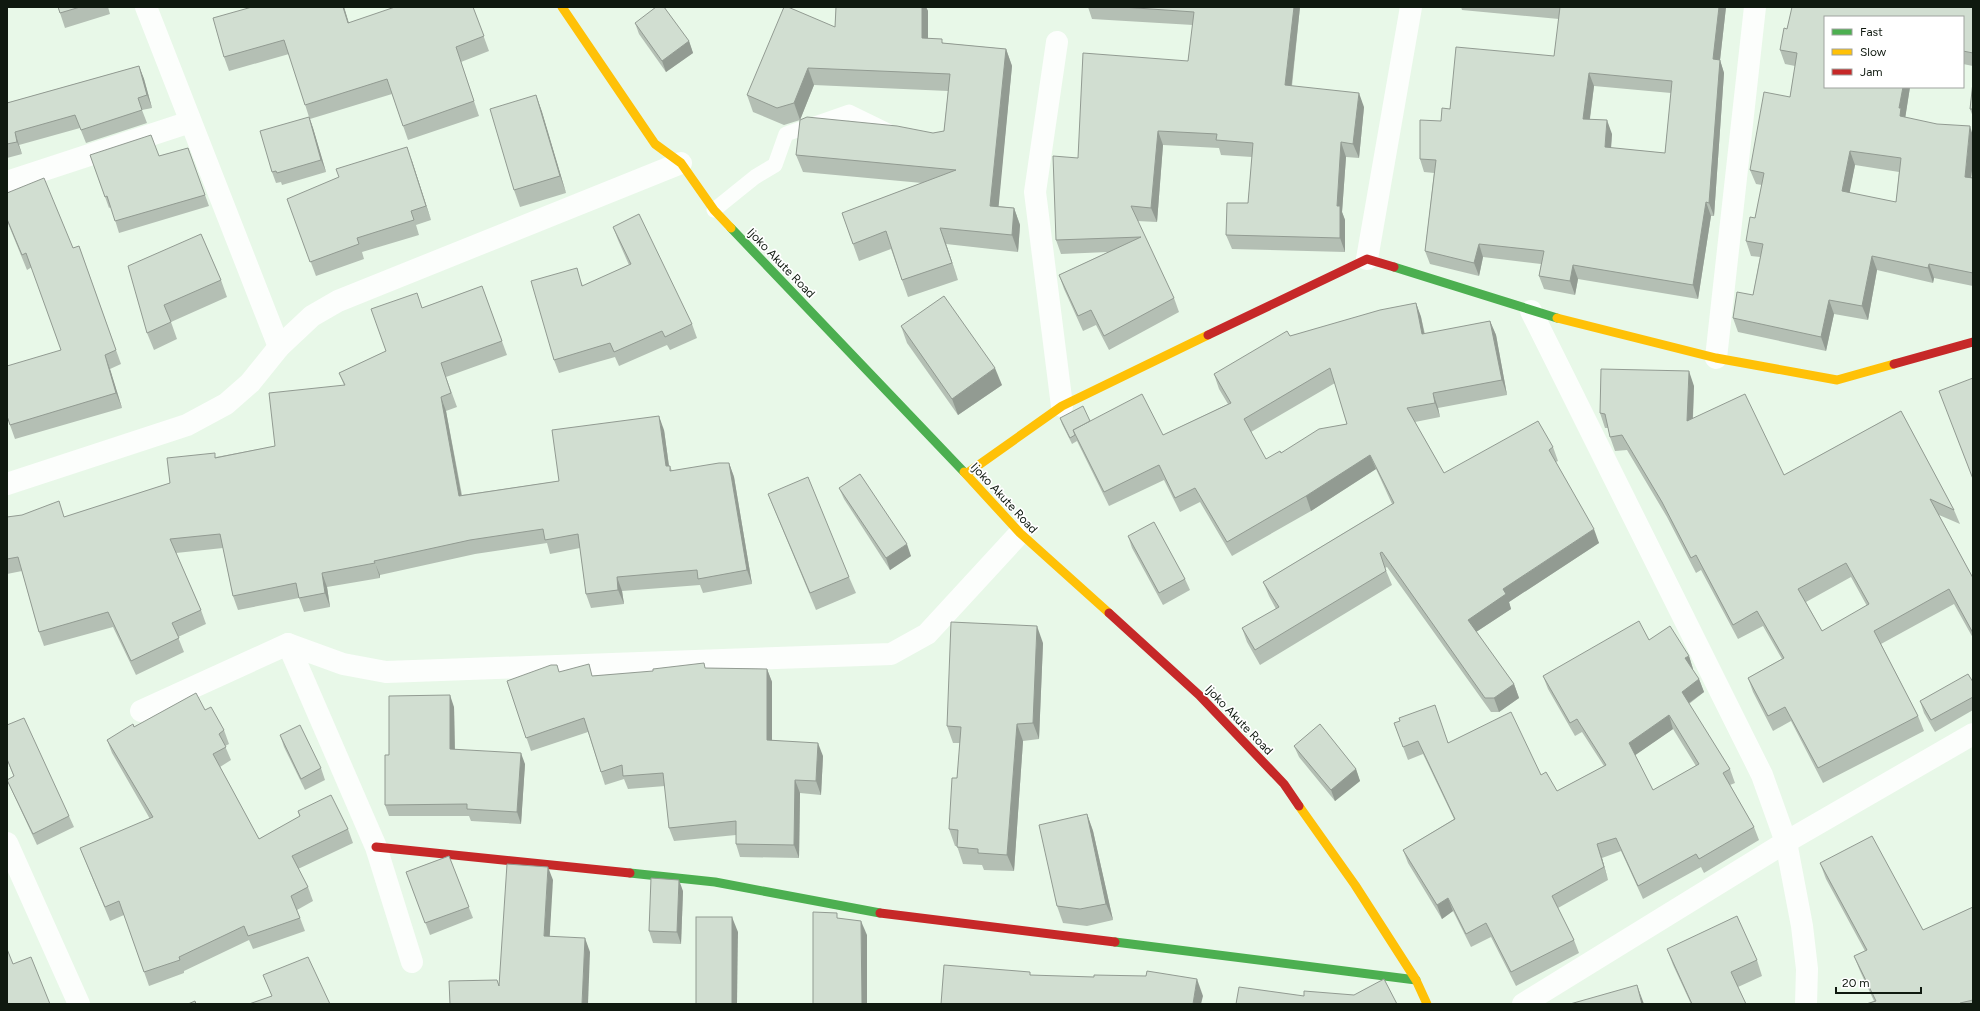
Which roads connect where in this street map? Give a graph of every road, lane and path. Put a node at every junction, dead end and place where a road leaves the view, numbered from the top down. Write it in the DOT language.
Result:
graph roads {
  1 [pos="146,7"];
  2 [pos="562,7"];
  3 [pos="1411,7"];
  4 [pos="1755,7"];
  5 [pos="1057,42"];
  6 [pos="190,122"];
  7 [pos="905,134"];
  8 [pos="681,163"];
  9 [pos="7,182"];
  10 [pos="714,210"];
  11 [pos="1367,259"];
  12 [pos="1531,311"];
  13 [pos="1973,342"];
  14 [pos="279,347"];
  15 [pos="1716,358"];
  16 [pos="1062,406"];
  17 [pos="966,474"];
  18 [pos="7,484"];
  19 [pos="1020,533"];
  20 [pos="288,644"];
  21 [pos="141,711"];
  22 [pos="1973,734"];
  23 [pos="1786,842"];
  24 [pos="7,843"];
  25 [pos="376,847"];
  26 [pos="13,873"];
  27 [pos="412,962"];
  28 [pos="1416,980"];
  29 [pos="79,1004"];
  30 [pos="1427,1004"];
  31 [pos="1523,1004"];
  32 [pos="1806,1004"];
  1 -- 6 [label="street"];
  2 -- 8 [label="street, Ijoko Akute Road"];
  3 -- 11 [label="street"];
  4 -- 15 [label="street"];
  5 -- 16 [label="street"];
  6 -- 9 [label="street"];
  6 -- 14 [label="street"];
  7 -- 10 [label="lane"];
  8 -- 10 [label="street, Ijoko Akute Road"];
  8 -- 14 [label="street"];
  10 -- 17 [label="street, Ijoko Akute Road"];
  11 -- 12 [label="street"];
  11 -- 16 [label="street"];
  12 -- 15 [label="street"];
  12 -- 23 [label="street"];
  13 -- 15 [label="street"];
  14 -- 18 [label="street"];
  16 -- 17 [label="street"];
  17 -- 19 [label="street, Ijoko Akute Road"];
  19 -- 20 [label="street"];
  19 -- 28 [label="street, Ijoko Akute Road"];
  20 -- 21 [label="street"];
  20 -- 25 [label="street"];
  22 -- 23 [label="street"];
  23 -- 31 [label="street"];
  23 -- 32 [label="street"];
  24 -- 26 [label="street"];
  25 -- 27 [label="street"];
  25 -- 28 [label="street"];
  26 -- 29 [label="street"];
  28 -- 30 [label="street, Ijoko Akute Road"];
}
